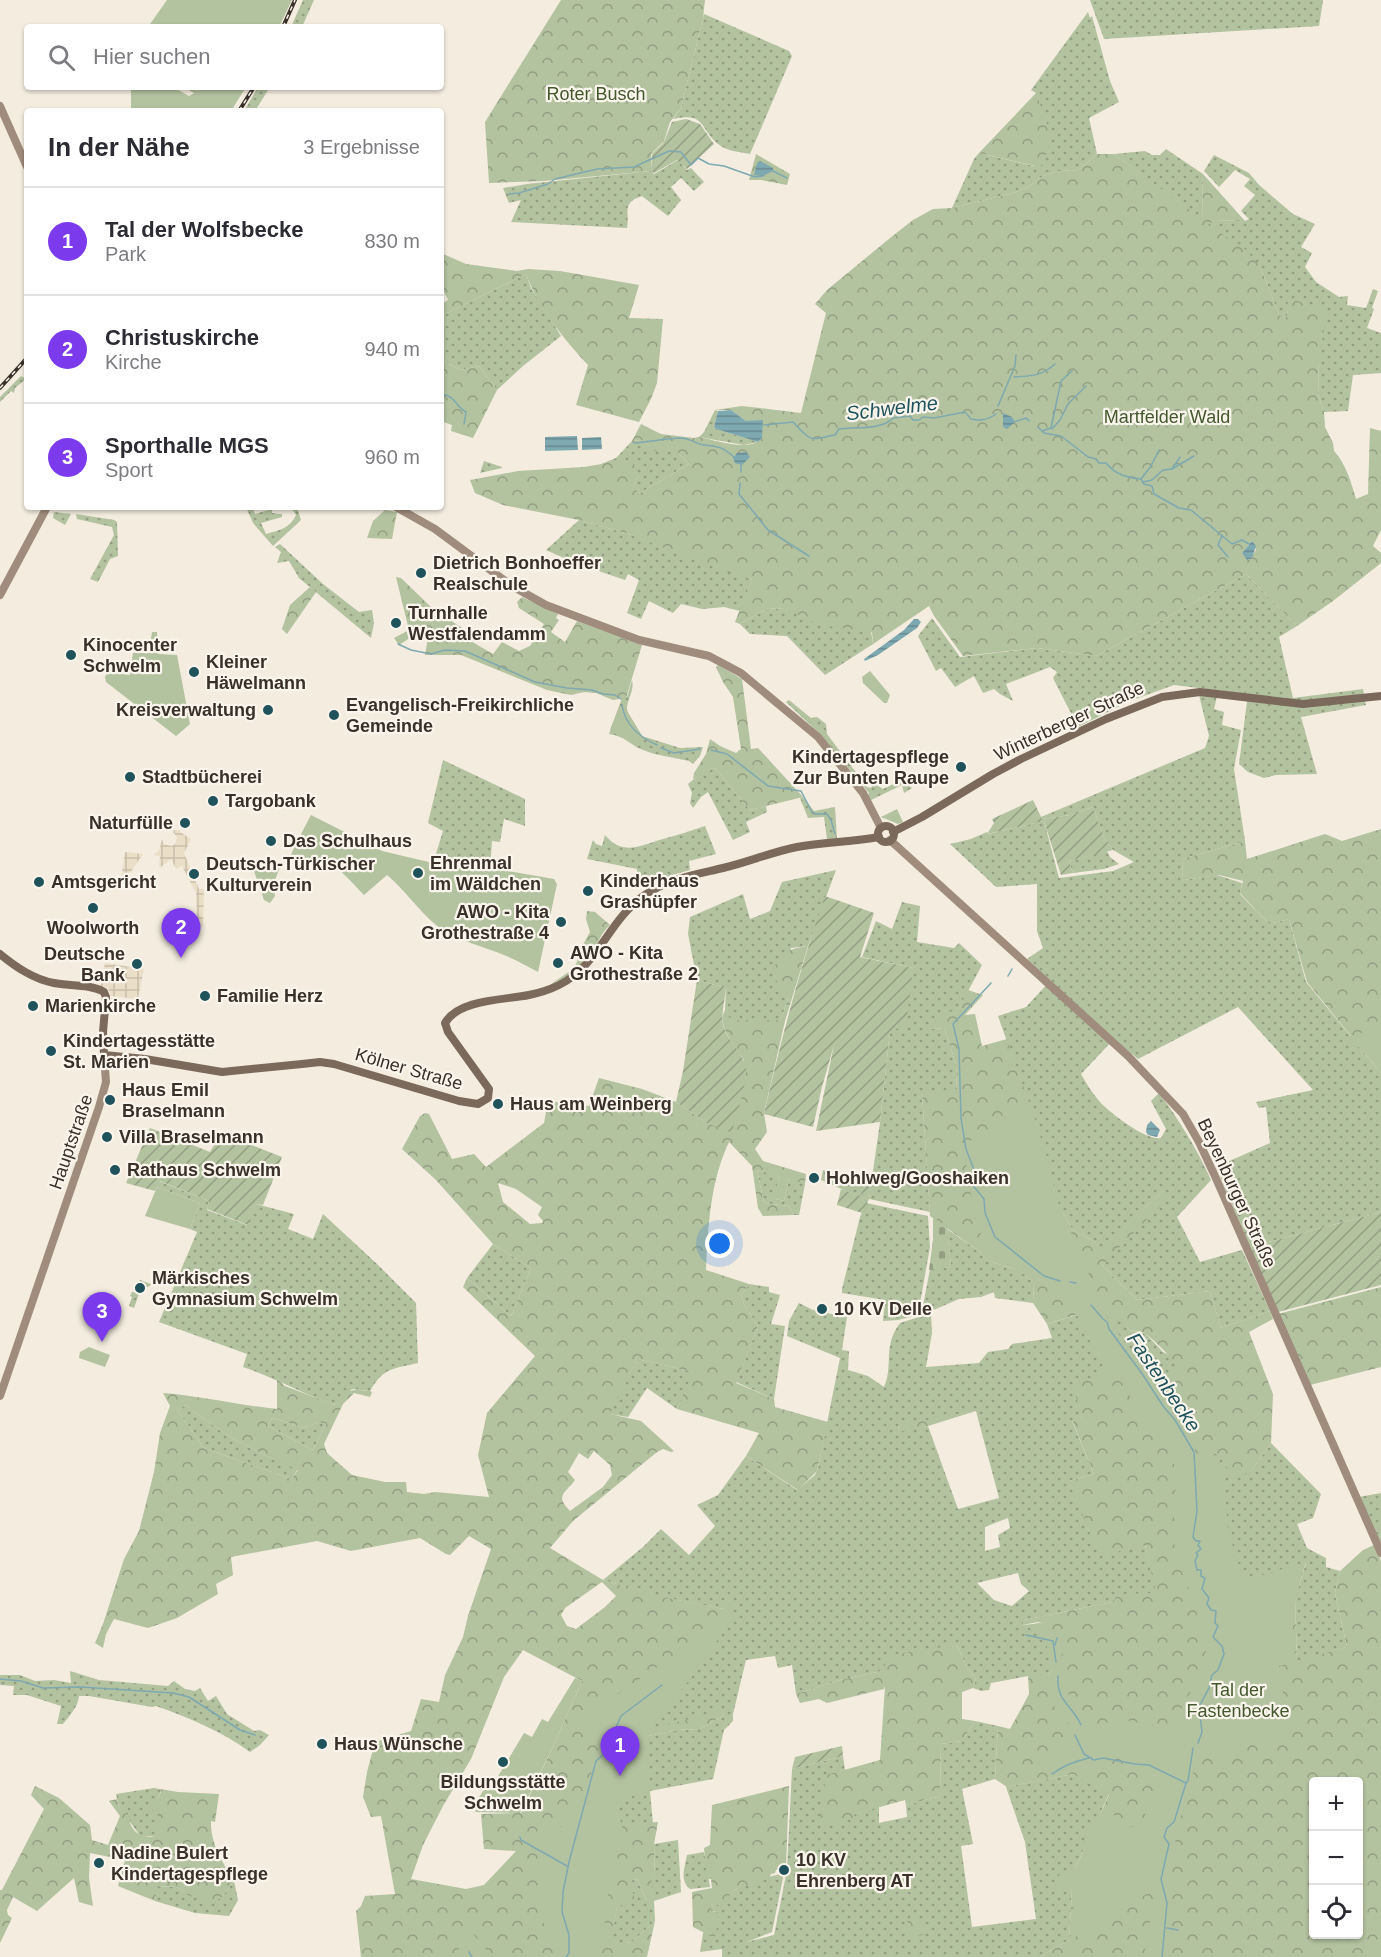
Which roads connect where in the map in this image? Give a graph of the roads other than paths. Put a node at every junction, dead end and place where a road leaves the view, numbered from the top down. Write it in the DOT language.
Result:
graph roads {
  1 [pos="0,106"];
  2 [pos="24,160"];
  3 [pos="45,510"];
  4 [pos="401,510"];
  5 [pos="0,595"];
  6 [pos="1381,696"];
  7 [pos="880,832"];
  8 [pos="892,836"];
  9 [pos="0,954"];
  10 [pos="104,1055"];
  11 [pos="0,1396"];
  12 [pos="1381,1553"];
  1 -- 2 [label="main road"];
  3 -- 5 [label="main road"];
  4 -- 7 [label="main road"];
  6 -- 8 [label="main road, Winterberger Straße"];
  7 -- 8 [label="main road"];
  7 -- 8 [label="main road"];
  7 -- 10 [label="main road, Kölner Straße"];
  8 -- 12 [label="main road, Beyenburger Straße"];
  9 -- 10 [label="main road"];
  10 -- 11 [label="main road, Hauptstraße"];
}
